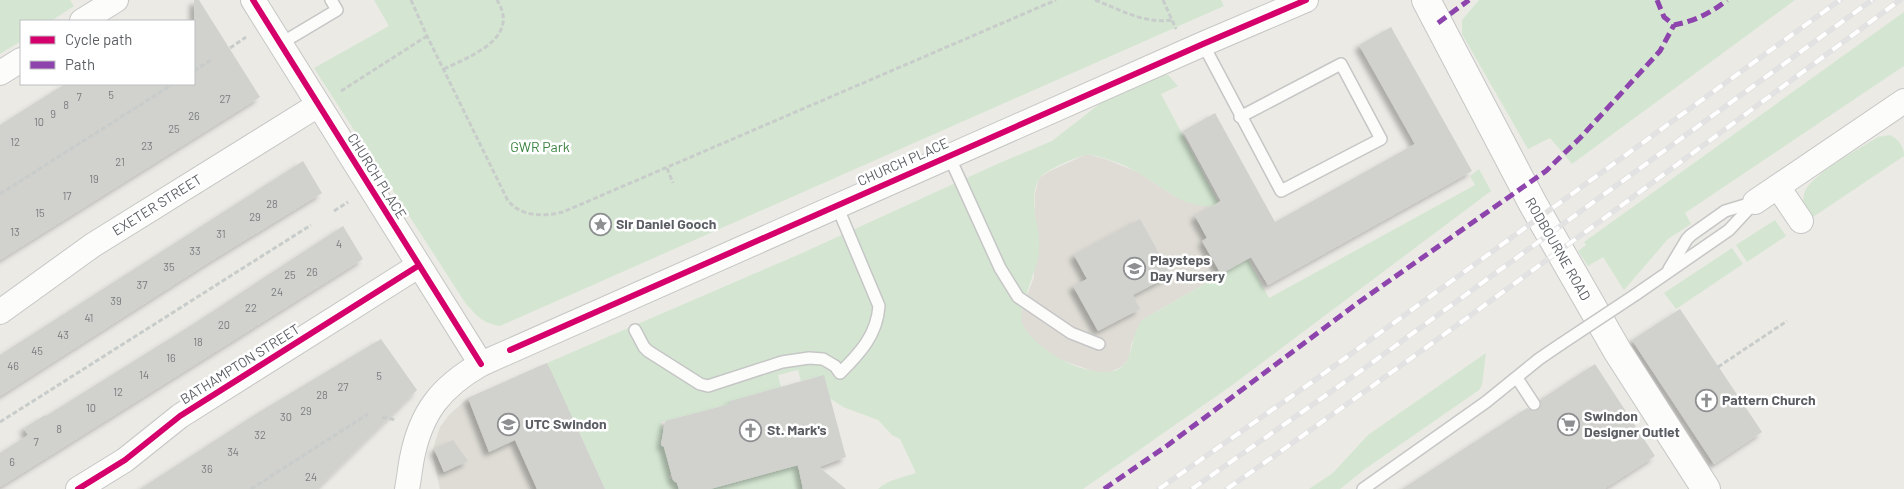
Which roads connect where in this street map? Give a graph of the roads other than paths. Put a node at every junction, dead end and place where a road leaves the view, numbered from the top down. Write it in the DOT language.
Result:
graph roads {
  1 [pos="116,0"];
  2 [pos="253,0"];
  3 [pos="331,0"];
  4 [pos="1426,0"];
  5 [pos="1302,1"];
  6 [pos="84,20"];
  7 [pos="280,44"];
  8 [pos="1203,44"];
  9 [pos="20,61"];
  10 [pos="0,73"];
  11 [pos="1903,103"];
  12 [pos="318,105"];
  13 [pos="1240,117"];
  14 [pos="949,156"];
  15 [pos="1778,187"];
  16 [pos="1755,202"];
  17 [pos="837,206"];
  18 [pos="1800,221"];
  19 [pos="418,266"];
  20 [pos="1666,273"];
  21 [pos="0,312"];
  22 [pos="635,330"];
  23 [pos="1099,344"];
  24 [pos="481,364"];
  25 [pos="1517,378"];
  26 [pos="1534,404"];
  27 [pos="78,489"];
  28 [pos="407,489"];
  29 [pos="1363,489"];
  30 [pos="1706,489"];
  1 -- 6 [label="street"];
  2 -- 7 [label="street, CHURCH PLACE"];
  3 -- 7 [label="lane"];
  4 -- 30 [label="main road, RODBOURNE ROAD"];
  5 -- 8 [label="street, CHURCH PLACE"];
  7 -- 12 [label="street, CHURCH PLACE"];
  8 -- 13 [label="lane"];
  8 -- 14 [label="street, CHURCH PLACE"];
  9 -- 10 [label="street"];
  11 -- 15 [label="street"];
  12 -- 19 [label="street, CHURCH PLACE"];
  12 -- 21 [label="street, EXETER STREET"];
  13 -- 13 [label="lane"];
  14 -- 17 [label="street, CHURCH PLACE"];
  14 -- 23 [label="lane"];
  15 -- 16 [label="street"];
  15 -- 18 [label="street"];
  16 -- 20 [label="lane"];
  16 -- 20 [label="lane"];
  17 -- 22 [label="lane"];
  17 -- 24 [label="street, CHURCH PLACE"];
  19 -- 24 [label="street, CHURCH PLACE"];
  19 -- 27 [label="street, BATHAMPTON STREET"];
  20 -- 25 [label="lane, bridge"];
  24 -- 28 [label="street"];
  25 -- 26 [label="lane"];
  25 -- 29 [label="lane"];
}
